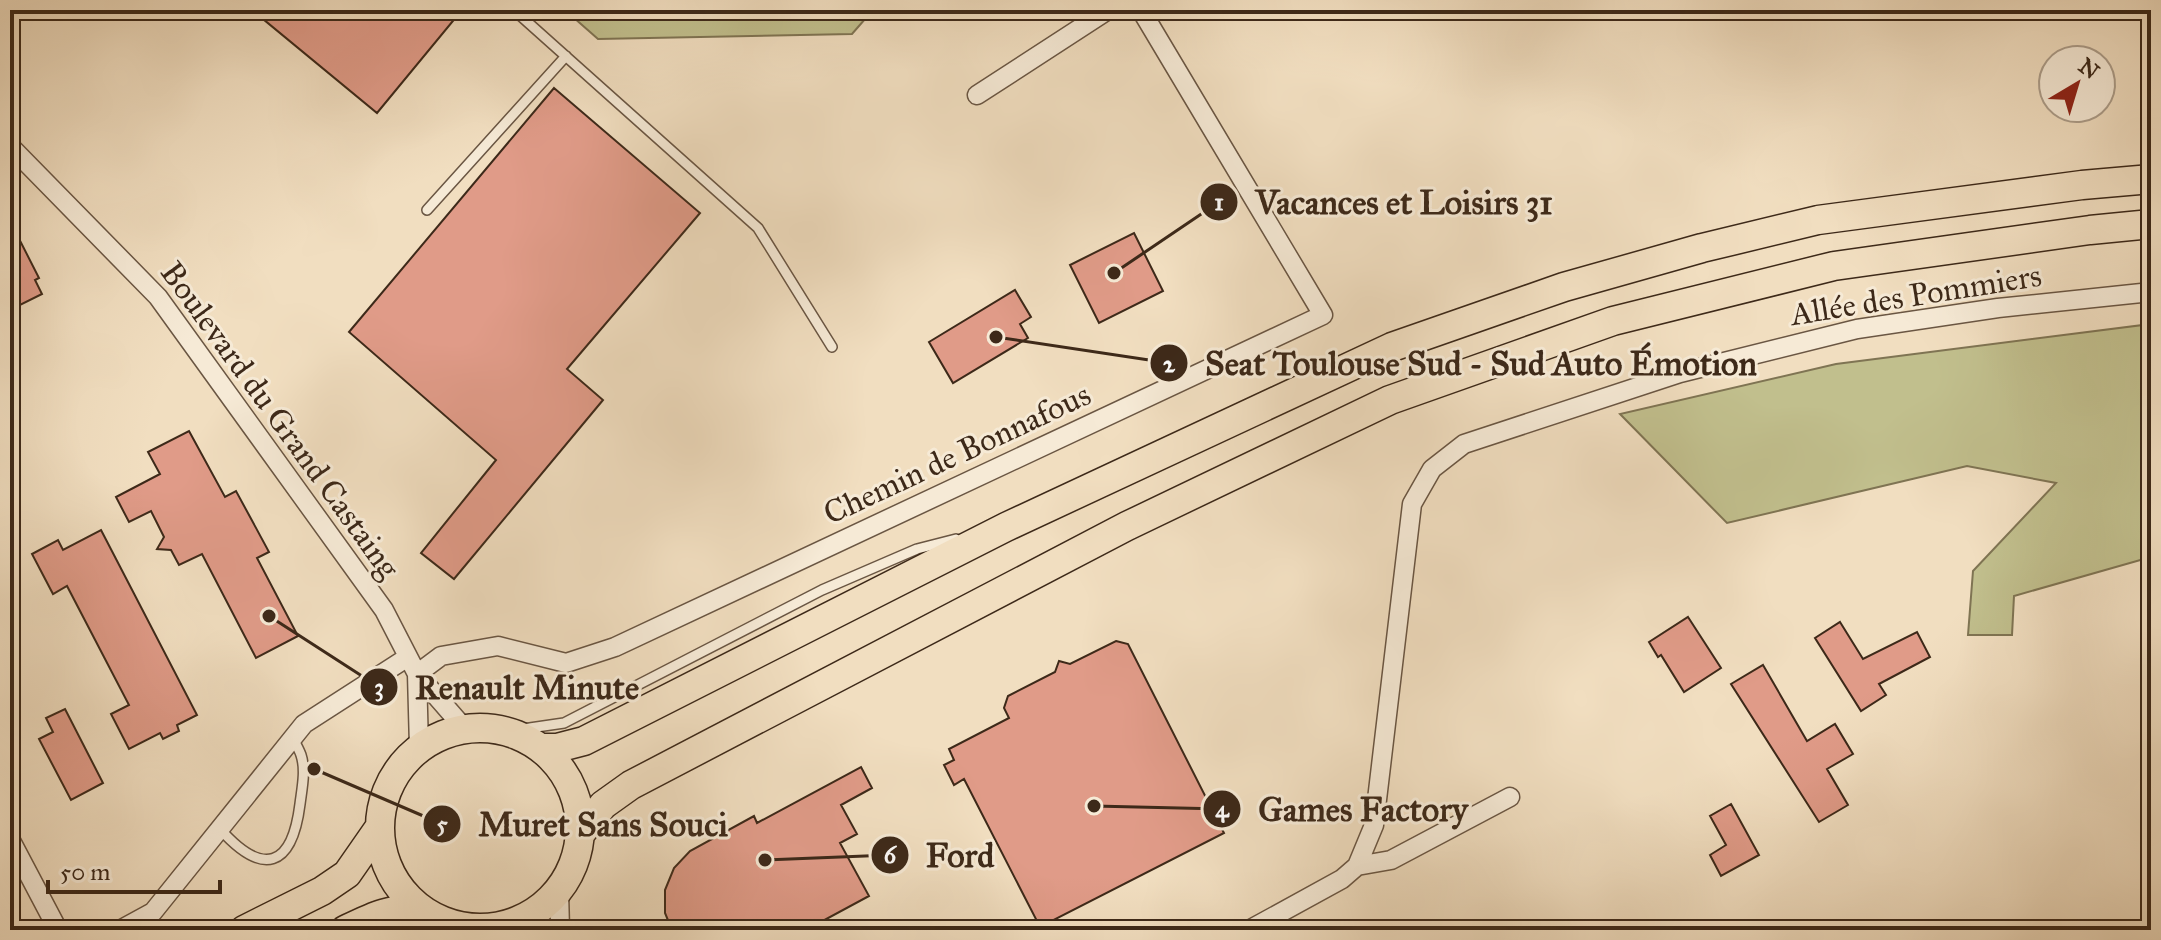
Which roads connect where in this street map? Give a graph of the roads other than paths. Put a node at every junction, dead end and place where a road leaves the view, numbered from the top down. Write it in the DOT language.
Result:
graph roads {
  1 [pos="514,10"];
  2 [pos="1108,10"];
  3 [pos="1141,10"];
  4 [pos="566,56"];
  5 [pos="977,95"];
  6 [pos="10,146"];
  7 [pos="2151,179"];
  8 [pos="427,210"];
  9 [pos="2151,224"];
  10 [pos="2151,292"];
  11 [pos="832,347"];
  12 [pos="1006,527"];
  13 [pos="408,657"];
  14 [pos="417,674"];
  15 [pos="464,728"];
  16 [pos="509,731"];
  17 [pos="293,738"];
  18 [pos="419,747"];
  19 [pos="542,748"];
  20 [pos="1510,797"];
  21 [pos="379,828"];
  22 [pos="220,829"];
  23 [pos="581,833"];
  24 [pos="10,839"];
  25 [pos="1357,866"];
  26 [pos="559,891"];
  27 [pos="416,920"];
  28 [pos="515,927"];
  29 [pos="58,930"];
  30 [pos="120,930"];
  31 [pos="244,930"];
  32 [pos="345,930"];
  33 [pos="560,930"];
  34 [pos="1249,930"];
  1 -- 4 [label="lane"];
  2 -- 5 [label="street"];
  3 -- 14 [label="street, Chemin de Bonnafous"];
  4 -- 8 [label="lane"];
  4 -- 11 [label="lane"];
  6 -- 13 [label="street, Boulevard du Grand Castaing"];
  7 -- 12 [label="main road"];
  9 -- 23 [label="main road"];
  10 -- 25 [label="street, Allée des Pommiers"];
  12 -- 16 [label="lane"];
  12 -- 19 [label="main road"];
  13 -- 14 [label="street, Boulevard du Grand Castaing"];
  13 -- 17 [label="street"];
  14 -- 15 [label="street, Boulevard du Grand Castaing"];
  14 -- 18 [label="street, Boulevard du Grand Castaing"];
  15 -- 16 [label="main road"];
  15 -- 18 [label="main road"];
  16 -- 19 [label="main road"];
  17 -- 22 [label="street"];
  17 -- 22 [label="lane"];
  18 -- 21 [label="main road"];
  19 -- 23 [label="main road"];
  20 -- 25 [label="street"];
  21 -- 27 [label="main road"];
  21 -- 31 [label="main road"];
  22 -- 30 [label="street"];
  23 -- 26 [label="main road"];
  24 -- 29 [label="street"];
  25 -- 34 [label="street"];
  26 -- 28 [label="main road"];
  26 -- 33 [label="street"];
  27 -- 28 [label="main road"];
  27 -- 32 [label="main road"];
}
